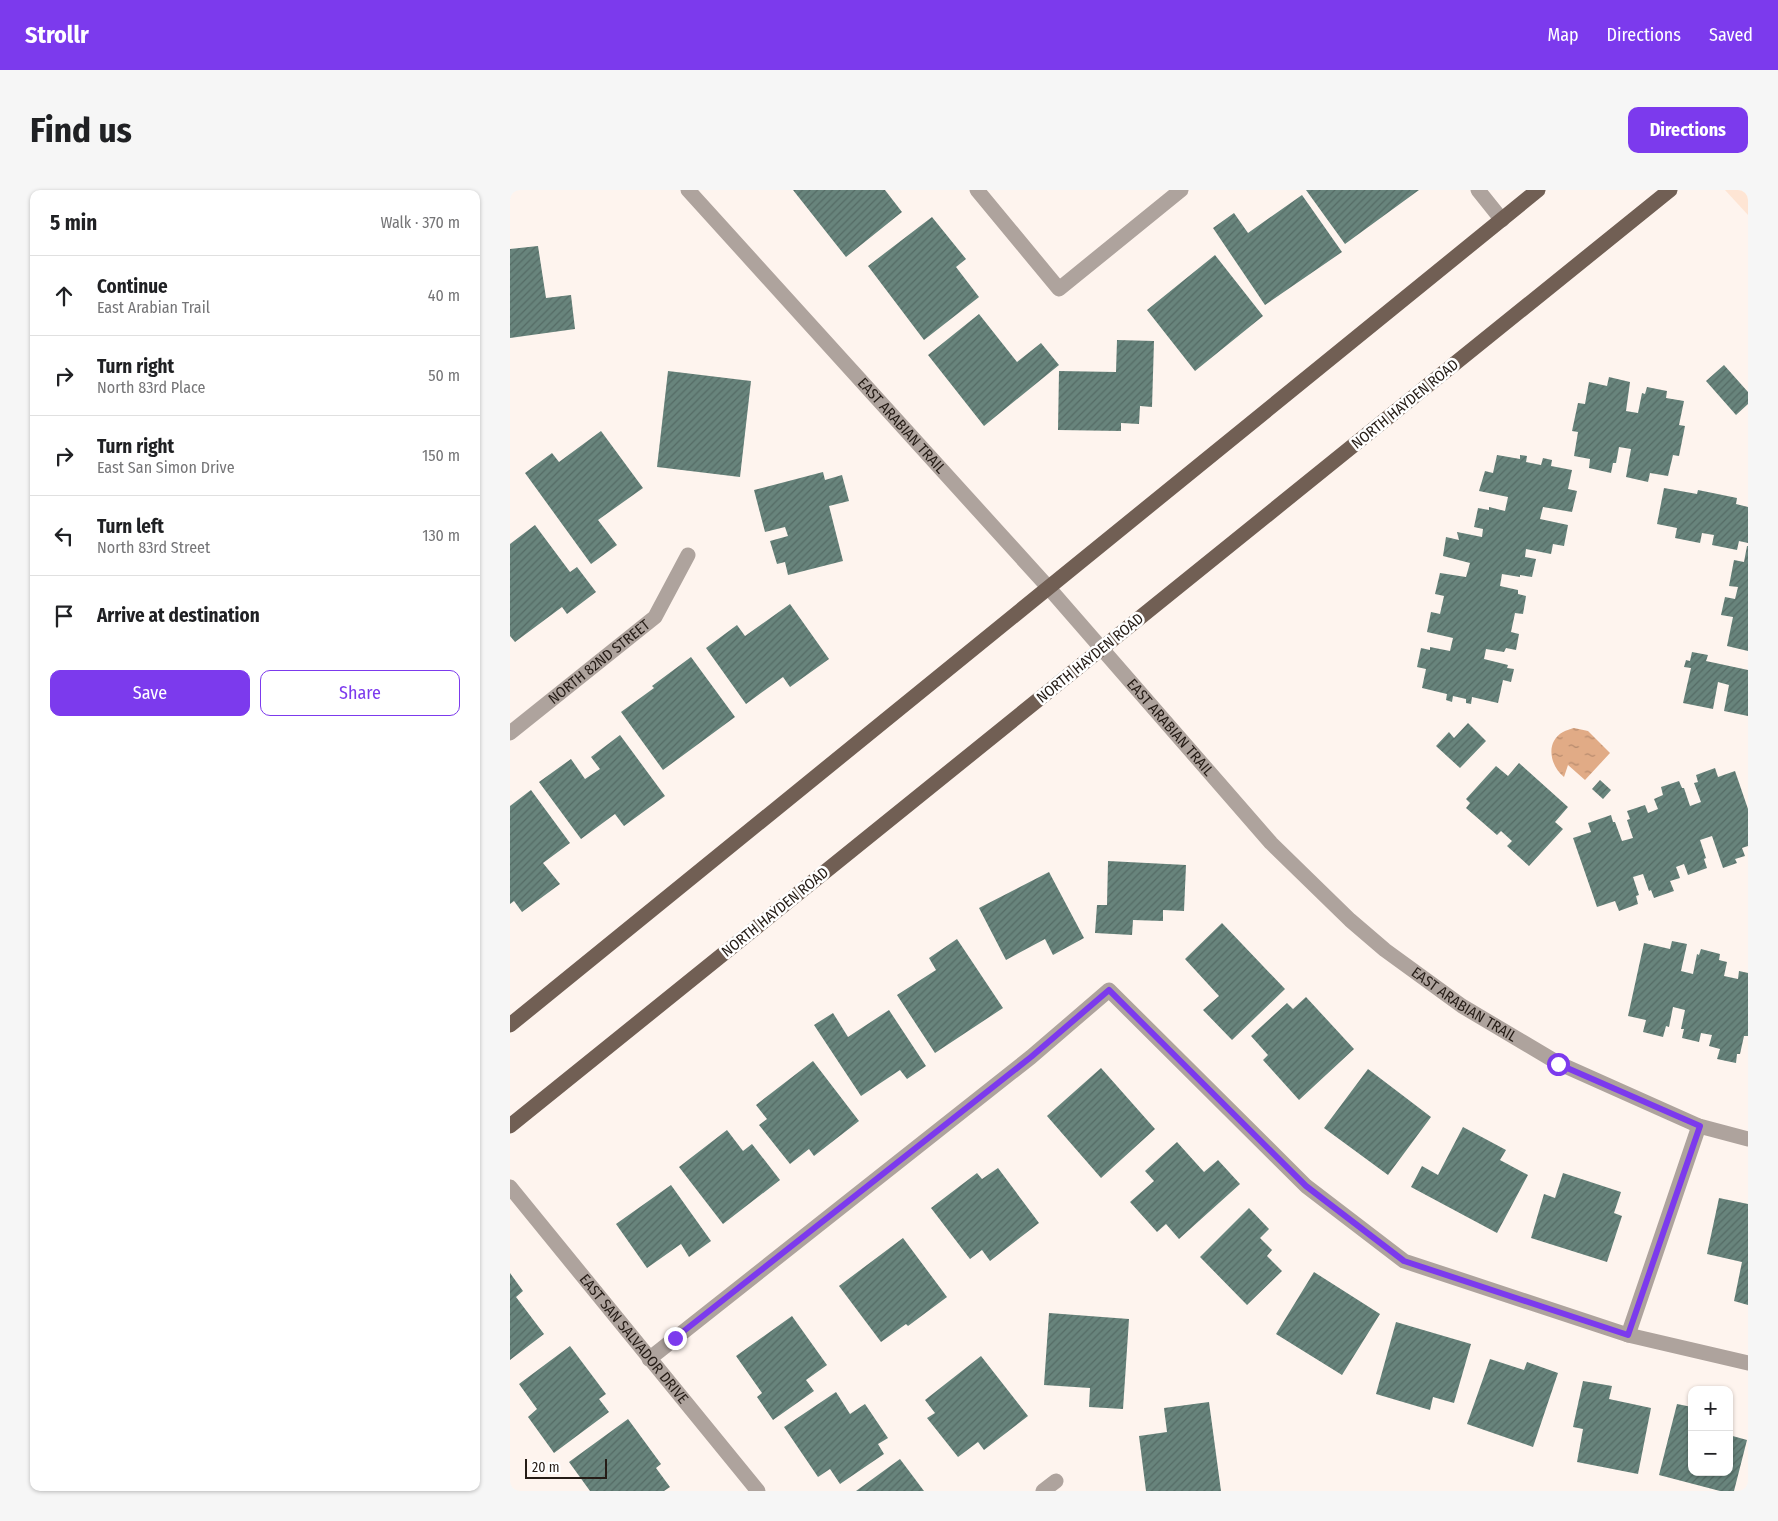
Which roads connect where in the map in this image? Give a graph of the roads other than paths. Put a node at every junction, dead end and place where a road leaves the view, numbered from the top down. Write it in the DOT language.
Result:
graph roads {
  1 [pos="688,190"];
  2 [pos="977,190"];
  3 [pos="1181,190"];
  4 [pos="1478,190"];
  5 [pos="1538,190"];
  6 [pos="1670,190"];
  7 [pos="1502,220"];
  8 [pos="688,555"];
  9 [pos="1048,587"];
  10 [pos="1101,648"];
  11 [pos="510,733"];
  12 [pos="510,1025"];
  13 [pos="510,1126"];
  14 [pos="1700,1126"];
  15 [pos="1748,1139"];
  16 [pos="510,1187"];
  17 [pos="1628,1335"];
  18 [pos="649,1359"];
  19 [pos="1748,1363"];
  20 [pos="1056,1481"];
  21 [pos="758,1491"];
  22 [pos="1043,1491"];
  1 -- 9 [label="street, EAST ARABIAN TRAIL"];
  2 -- 3 [label="street"];
  4 -- 7 [label="street"];
  5 -- 7 [label="main road"];
  6 -- 10 [label="main road, NORTH HAYDEN ROAD"];
  7 -- 9 [label="main road"];
  8 -- 11 [label="street, NORTH 82ND STREET"];
  9 -- 10 [label="street, EAST ARABIAN TRAIL"];
  9 -- 12 [label="main road"];
  10 -- 13 [label="main road, NORTH HAYDEN ROAD"];
  10 -- 14 [label="street, EAST ARABIAN TRAIL"];
  14 -- 15 [label="street, EAST ARABIAN TRAIL"];
  14 -- 17 [label="street"];
  16 -- 18 [label="street, EAST SAN SALVADOR DRIVE"];
  17 -- 18 [label="street"];
  17 -- 19 [label="street"];
  18 -- 21 [label="street, EAST SAN SALVADOR DRIVE"];
  20 -- 22 [label="street"];
}
